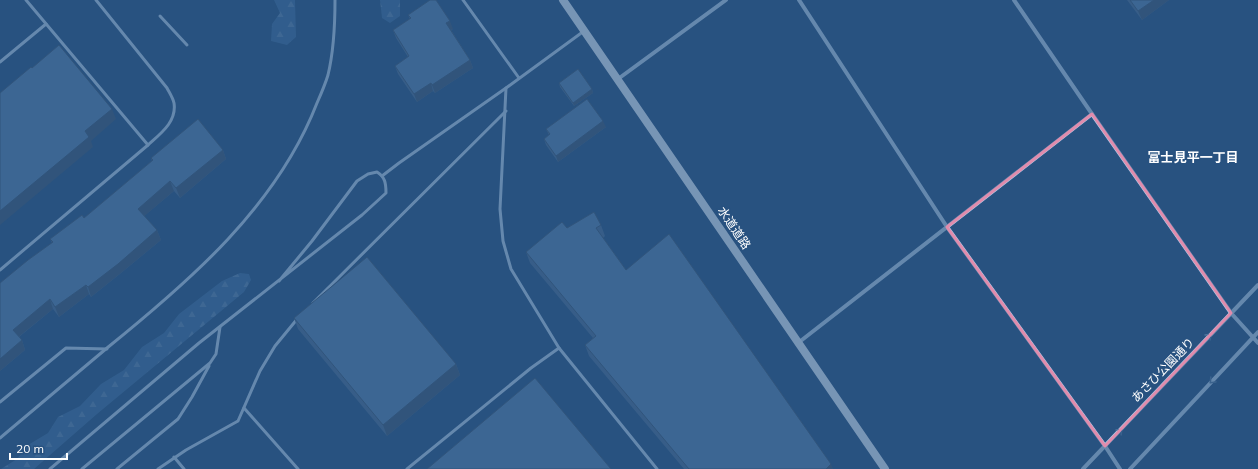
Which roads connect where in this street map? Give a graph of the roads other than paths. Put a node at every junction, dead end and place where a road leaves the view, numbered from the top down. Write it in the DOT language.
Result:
graph roads {
  1 [pos="26,0"];
  2 [pos="96,0"];
  3 [pos="335,0"];
  4 [pos="463,0"];
  5 [pos="563,0"];
  6 [pos="726,0"];
  7 [pos="799,0"];
  8 [pos="1014,0"];
  9 [pos="160,16"];
  10 [pos="46,24"];
  11 [pos="584,31"];
  12 [pos="187,46"];
  13 [pos="0,62"];
  14 [pos="519,78"];
  15 [pos="618,79"];
  16 [pos="506,88"];
  17 [pos="506,111"];
  18 [pos="1092,114"];
  19 [pos="148,145"];
  20 [pos="382,176"];
  21 [pos="947,227"];
  22 [pos="0,270"];
  23 [pos="279,281"];
  24 [pos="1258,285"];
  25 [pos="311,305"];
  26 [pos="1232,313"];
  27 [pos="300,316"];
  28 [pos="220,327"];
  29 [pos="1258,332"];
  30 [pos="1253,337"];
  31 [pos="798,343"];
  32 [pos="1258,344"];
  33 [pos="107,348"];
  34 [pos="559,348"];
  35 [pos="210,363"];
  36 [pos="0,402"];
  37 [pos="244,408"];
  38 [pos="0,438"];
  39 [pos="1105,446"];
  40 [pos="174,457"];
  41 [pos="50,469"];
  42 [pos="82,469"];
  43 [pos="117,469"];
  44 [pos="158,469"];
  45 [pos="184,469"];
  46 [pos="298,469"];
  47 [pos="407,469"];
  48 [pos="657,469"];
  49 [pos="885,469"];
  50 [pos="1083,469"];
  51 [pos="1120,469"];
  52 [pos="1130,469"];
  1 -- 10 [label="lane"];
  2 -- 19 [label="lane"];
  3 -- 33 [label="lane"];
  4 -- 14 [label="lane"];
  5 -- 11 [label="street, 水道道路"];
  6 -- 15 [label="street"];
  7 -- 21 [label="street"];
  8 -- 18 [label="street"];
  9 -- 12 [label="lane"];
  10 -- 13 [label="lane"];
  10 -- 19 [label="lane"];
  11 -- 14 [label="lane"];
  11 -- 15 [label="street, 水道道路"];
  14 -- 16 [label="lane"];
  15 -- 31 [label="street, 水道道路"];
  16 -- 17 [label="lane"];
  16 -- 20 [label="lane"];
  17 -- 25 [label="lane"];
  17 -- 34 [label="lane"];
  18 -- 21 [label="street"];
  18 -- 26 [label="street"];
  19 -- 22 [label="lane"];
  20 -- 23 [label="lane"];
  20 -- 23 [label="lane"];
  21 -- 31 [label="street"];
  21 -- 39 [label="street"];
  23 -- 28 [label="lane"];
  24 -- 26 [label="street, あさひ公園通り"];
  26 -- 30 [label="street"];
  39 -- 26 [label="street, あさひ公園通り, one-way"];
  27 -- 37 [label="lane"];
  28 -- 35 [label="lane"];
  28 -- 41 [label="lane"];
  29 -- 30 [label="street"];
  30 -- 32 [label="street"];
  30 -- 52 [label="street, one-way"];
  31 -- 49 [label="street, 水道道路"];
  33 -- 36 [label="lane"];
  33 -- 38 [label="lane"];
  34 -- 47 [label="lane"];
  34 -- 48 [label="lane"];
  35 -- 42 [label="lane"];
  35 -- 43 [label="lane"];
  37 -- 40 [label="lane"];
  37 -- 46 [label="lane"];
  39 -- 50 [label="street, あさひ公園通り"];
  39 -- 51 [label="street"];
  40 -- 44 [label="lane"];
  40 -- 45 [label="lane"];
}
